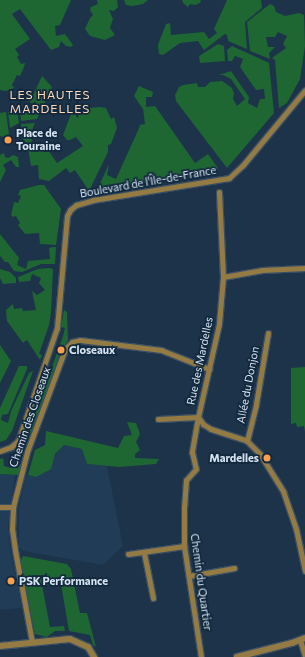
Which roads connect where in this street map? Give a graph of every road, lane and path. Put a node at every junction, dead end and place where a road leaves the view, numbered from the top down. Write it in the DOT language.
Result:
graph roads {
  1 [pos="305,90"];
  2 [pos="220,192"];
  3 [pos="305,268"];
  4 [pos="223,277"];
  5 [pos="268,333"];
  6 [pos="210,369"];
  7 [pos="198,417"];
  8 [pos="158,419"];
  9 [pos="247,441"];
  10 [pos="0,451"];
  11 [pos="0,507"];
  12 [pos="13,507"];
  13 [pos="184,546"];
  14 [pos="144,553"];
  15 [pos="128,554"];
  16 [pos="234,568"];
  17 [pos="305,571"];
  18 [pos="189,576"];
  19 [pos="153,598"];
  20 [pos="302,639"];
  21 [pos="32,642"];
  22 [pos="0,646"];
  23 [pos="305,656"];
  24 [pos="94,657"];
  25 [pos="202,657"];
  26 [pos="236,657"];
  1 -- 10 [label="street, Boulevard de l'Île-de-France"];
  2 -- 4 [label="street, Rue des Mardelles"];
  3 -- 4 [label="street"];
  4 -- 6 [label="street, Rue des Mardelles"];
  5 -- 9 [label="street, Allée du Donjon"];
  6 -- 7 [label="street, Rue des Mardelles"];
  6 -- 12 [label="street, Chemin des Closeaux"];
  7 -- 8 [label="street"];
  7 -- 9 [label="street, Rue des Mardelles"];
  7 -- 13 [label="street, Chemin du Quartier"];
  9 -- 17 [label="street, Rue des Mardelles"];
  11 -- 12 [label="street"];
  12 -- 21 [label="street, Chemin des Closeaux"];
  13 -- 14 [label="street"];
  13 -- 18 [label="street, Chemin du Quartier"];
  14 -- 15 [label="street"];
  14 -- 19 [label="street"];
  16 -- 18 [label="street"];
  18 -- 25 [label="street, Chemin du Quartier"];
  20 -- 23 [label="street"];
  20 -- 26 [label="street"];
  21 -- 22 [label="street"];
  21 -- 24 [label="street"];
}
